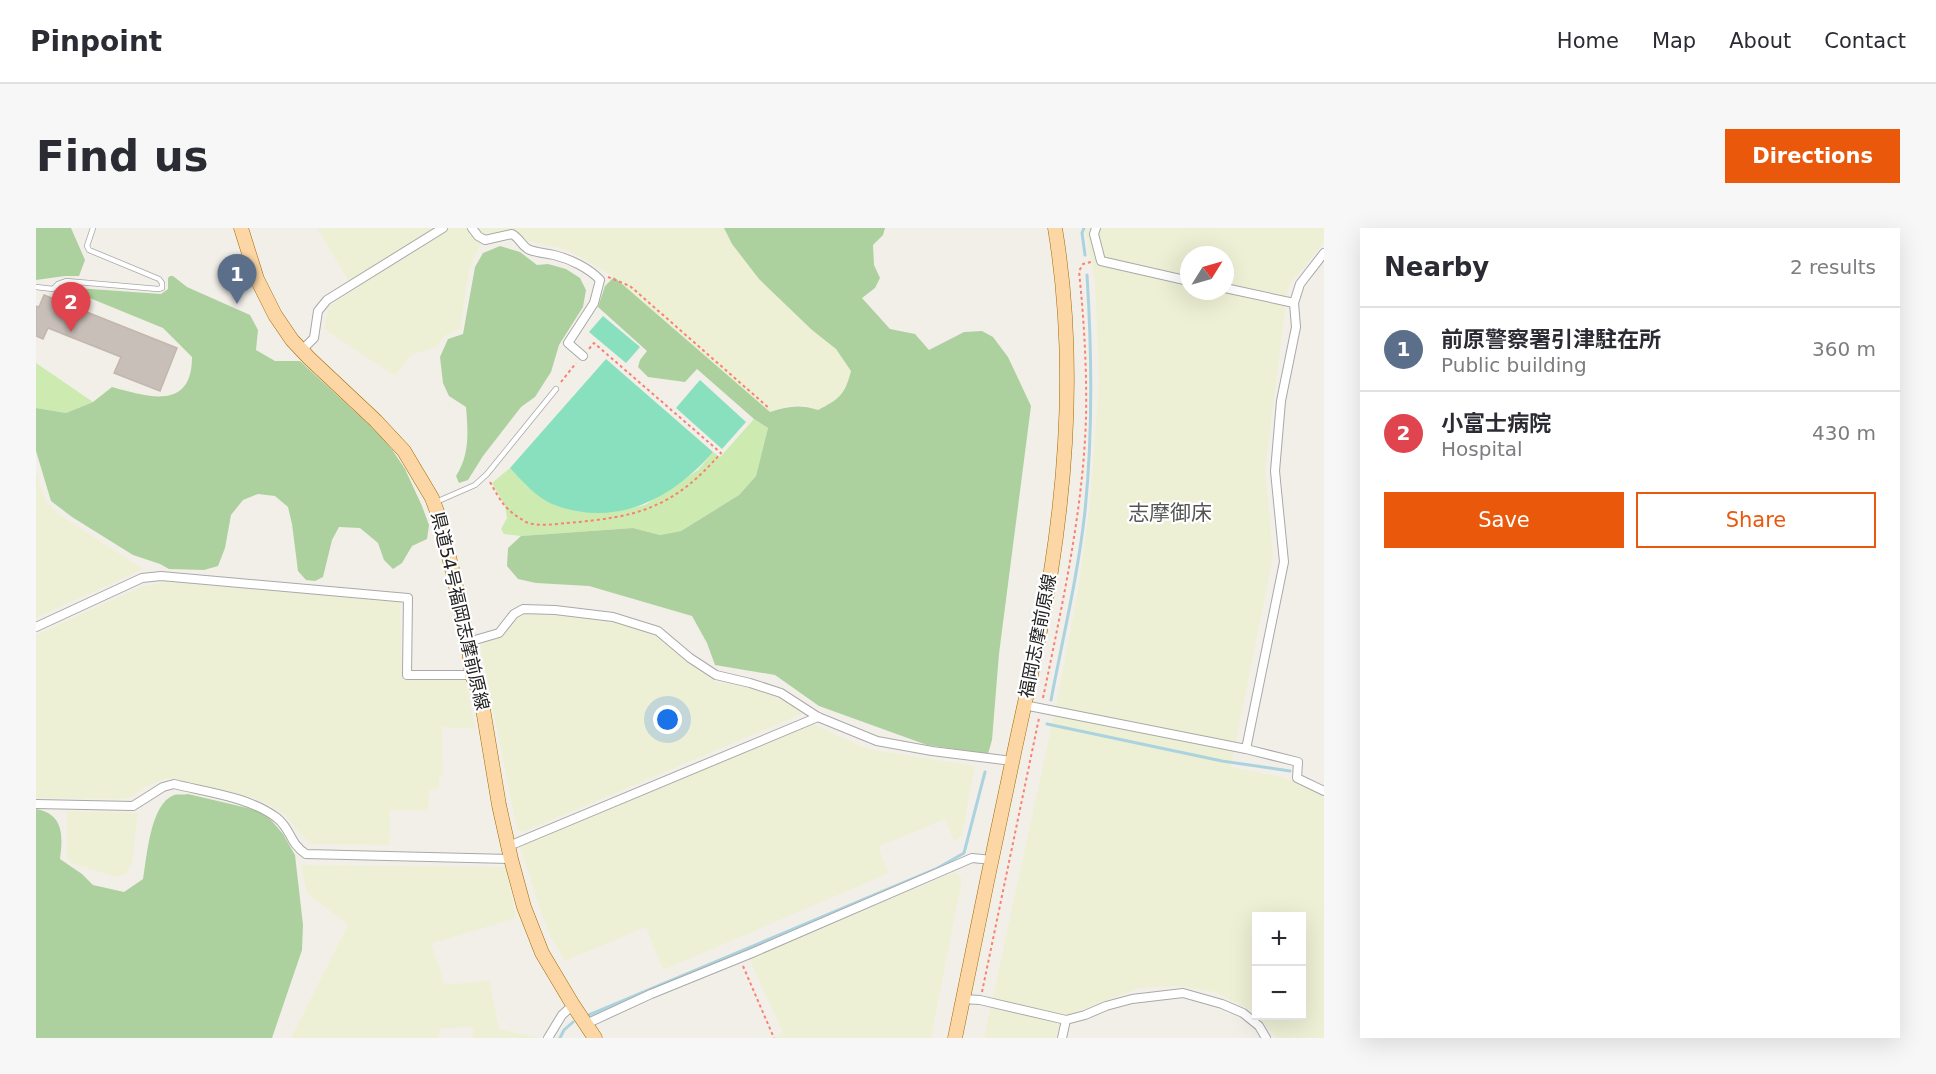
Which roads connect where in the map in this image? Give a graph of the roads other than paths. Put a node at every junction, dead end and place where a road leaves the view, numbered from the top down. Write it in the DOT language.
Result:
graph roads {
  1 [pos="93,228"];
  2 [pos="241,228"];
  3 [pos="443,228"];
  4 [pos="472,228"];
  5 [pos="1055,228"];
  6 [pos="1096,228"];
  7 [pos="1324,253"];
  8 [pos="1180,279"];
  9 [pos="36,287"];
  10 [pos="1234,290"];
  11 [pos="1294,303"];
  12 [pos="302,350"];
  13 [pos="583,356"];
  14 [pos="556,389"];
  15 [pos="434,503"];
  16 [pos="36,627"];
  17 [pos="468,642"];
  18 [pos="472,675"];
  19 [pos="1024,705"];
  20 [pos="818,717"];
  21 [pos="1246,749"];
  22 [pos="1012,761"];
  23 [pos="1324,791"];
  24 [pos="36,804"];
  25 [pos="510,852"];
  26 [pos="992,860"];
  27 [pos="963,999"];
  28 [pos="573,1005"];
  29 [pos="1066,1020"];
  30 [pos="586,1024"];
  31 [pos="548,1038"];
  32 [pos="595,1038"];
  33 [pos="955,1038"];
  34 [pos="1062,1038"];
  35 [pos="1266,1038"];
  1 -- 9 [label="lane"];
  2 -- 12 [label="main road, 県道54号福岡志摩前原線"];
  3 -- 12 [label="street"];
  4 -- 13 [label="street"];
  5 -- 19 [label="main road, 福岡志摩前原線"];
  6 -- 8 [label="street"];
  7 -- 11 [label="street"];
  10 -- 11 [label="street"];
  11 -- 21 [label="street"];
  12 -- 15 [label="main road, 県道54号福岡志摩前原線"];
  14 -- 15 [label="lane"];
  15 -- 17 [label="main road, 県道54号福岡志摩前原線"];
  16 -- 18 [label="street"];
  17 -- 18 [label="main road, 県道54号福岡志摩前原線"];
  17 -- 20 [label="street"];
  18 -- 25 [label="main road, 県道54号福岡志摩前原線"];
  19 -- 21 [label="street"];
  19 -- 22 [label="main road, 福岡志摩前原線"];
  20 -- 22 [label="street"];
  20 -- 25 [label="street"];
  21 -- 23 [label="street"];
  22 -- 26 [label="main road, 福岡志摩前原線"];
  24 -- 25 [label="street"];
  25 -- 28 [label="main road, 県道54号福岡志摩前原線"];
  26 -- 27 [label="main road, 福岡志摩前原線"];
  26 -- 30 [label="street"];
  27 -- 29 [label="street"];
  27 -- 33 [label="main road, 福岡志摩前原線"];
  28 -- 30 [label="main road, 県道54号福岡志摩前原線"];
  28 -- 31 [label="street"];
  29 -- 34 [label="street"];
  29 -- 35 [label="street"];
  30 -- 32 [label="main road, 県道54号福岡志摩前原線"];
}
